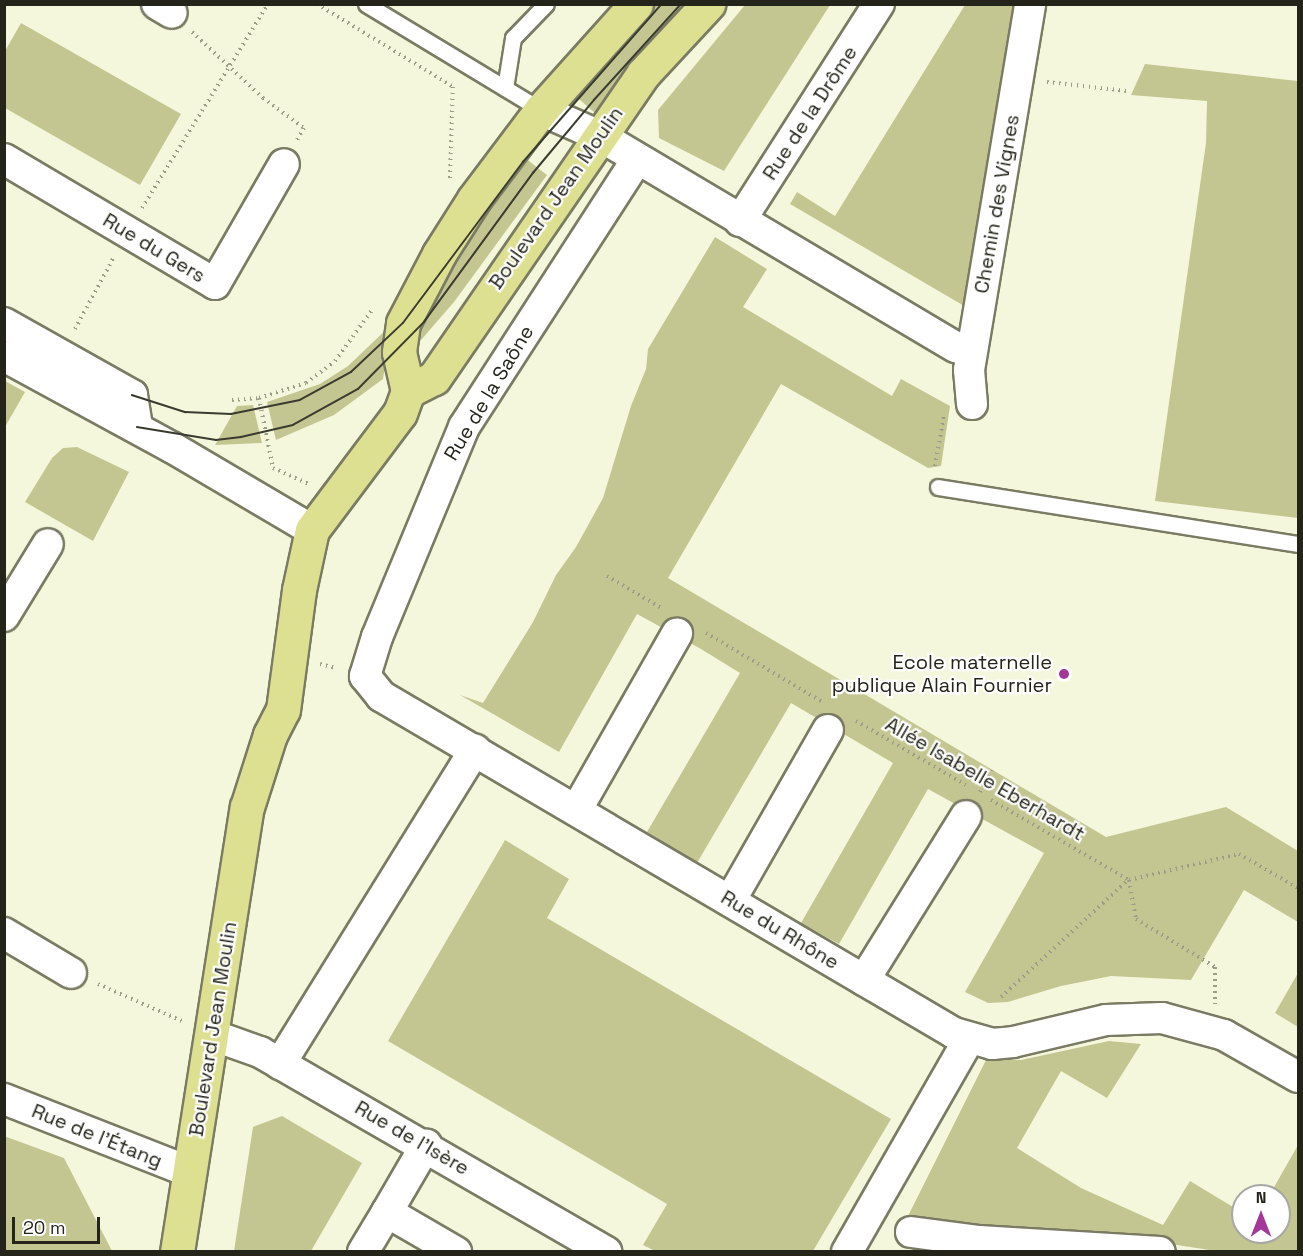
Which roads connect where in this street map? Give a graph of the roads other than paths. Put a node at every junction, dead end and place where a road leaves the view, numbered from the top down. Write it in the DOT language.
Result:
graph roads {
  1 [pos="366,4"];
  2 [pos="546,4"];
  3 [pos="636,4"];
  4 [pos="708,4"];
  5 [pos="879,4"];
  6 [pos="1030,4"];
  7 [pos="504,88"];
  8 [pos="542,110"];
  9 [pos="600,136"];
  10 [pos="4,159"];
  11 [pos="636,161"];
  12 [pos="284,164"];
  13 [pos="740,221"];
  14 [pos="4,323"];
  15 [pos="956,347"];
  16 [pos="4,356"];
  17 [pos="408,392"];
  18 [pos="972,404"];
  19 [pos="137,428"];
  20 [pos="938,487"];
  21 [pos="308,524"];
  22 [pos="48,544"];
  23 [pos="1299,544"];
  24 [pos="4,616"];
  25 [pos="685,627"];
  26 [pos="365,676"];
  27 [pos="836,718"];
  28 [pos="475,749"];
  29 [pos="973,804"];
  30 [pos="577,809"];
  31 [pos="730,901"];
  32 [pos="4,933"];
  33 [pos="71,973"];
  34 [pos="864,980"];
  35 [pos="212,1035"];
  36 [pos="969,1039"];
  37 [pos="280,1064"];
  38 [pos="1299,1077"];
  39 [pos="4,1099"];
  40 [pos="426,1145"];
  41 [pos="190,1172"];
  42 [pos="387,1212"];
  43 [pos="911,1232"];
  44 [pos="177,1251"];
  45 [pos="363,1251"];
  46 [pos="456,1251"];
  47 [pos="606,1251"];
  48 [pos="847,1251"];
  49 [pos="1160,1251"];
  1 -- 7 [label="lane"];
  2 -- 7 [label="lane"];
  3 -- 8 [label="main road"];
  4 -- 9 [label="main road, Boulevard Jean Moulin"];
  5 -- 13 [label="street, Rue de la Drôme"];
  6 -- 18 [label="street, Chemin des Vignes"];
  7 -- 8 [label="lane"];
  8 -- 9 [label="street"];
  8 -- 17 [label="main road"];
  9 -- 11 [label="street"];
  9 -- 17 [label="main road, Boulevard Jean Moulin"];
  10 -- 12 [label="street, Rue du Gers"];
  11 -- 13 [label="street"];
  11 -- 26 [label="street, Rue de la Saône"];
  13 -- 15 [label="street"];
  14 -- 19 [label="street"];
  16 -- 19 [label="street"];
  17 -- 21 [label="main road"];
  19 -- 21 [label="street"];
  20 -- 23 [label="lane"];
  21 -- 35 [label="main road, Boulevard Jean Moulin"];
  22 -- 24 [label="street"];
  25 -- 30 [label="street"];
  26 -- 28 [label="street, Rue du Rhône"];
  27 -- 31 [label="street"];
  28 -- 30 [label="street, Rue du Rhône"];
  28 -- 37 [label="street"];
  29 -- 34 [label="street"];
  30 -- 31 [label="street, Rue du Rhône"];
  31 -- 34 [label="street, Rue du Rhône"];
  32 -- 33 [label="street"];
  34 -- 36 [label="street, Rue du Rhône"];
  35 -- 37 [label="street, Rue de l'Isère"];
  35 -- 41 [label="main road, Boulevard Jean Moulin"];
  36 -- 38 [label="street, Rue du Rhône"];
  36 -- 48 [label="street"];
  37 -- 40 [label="street, Rue de l'Isère"];
  39 -- 41 [label="street, Rue de l'Étang"];
  40 -- 42 [label="street"];
  40 -- 47 [label="street, Rue de l'Isère"];
  41 -- 44 [label="main road, Boulevard Jean Moulin"];
  42 -- 45 [label="street"];
  42 -- 46 [label="street"];
  43 -- 49 [label="street"];
}
